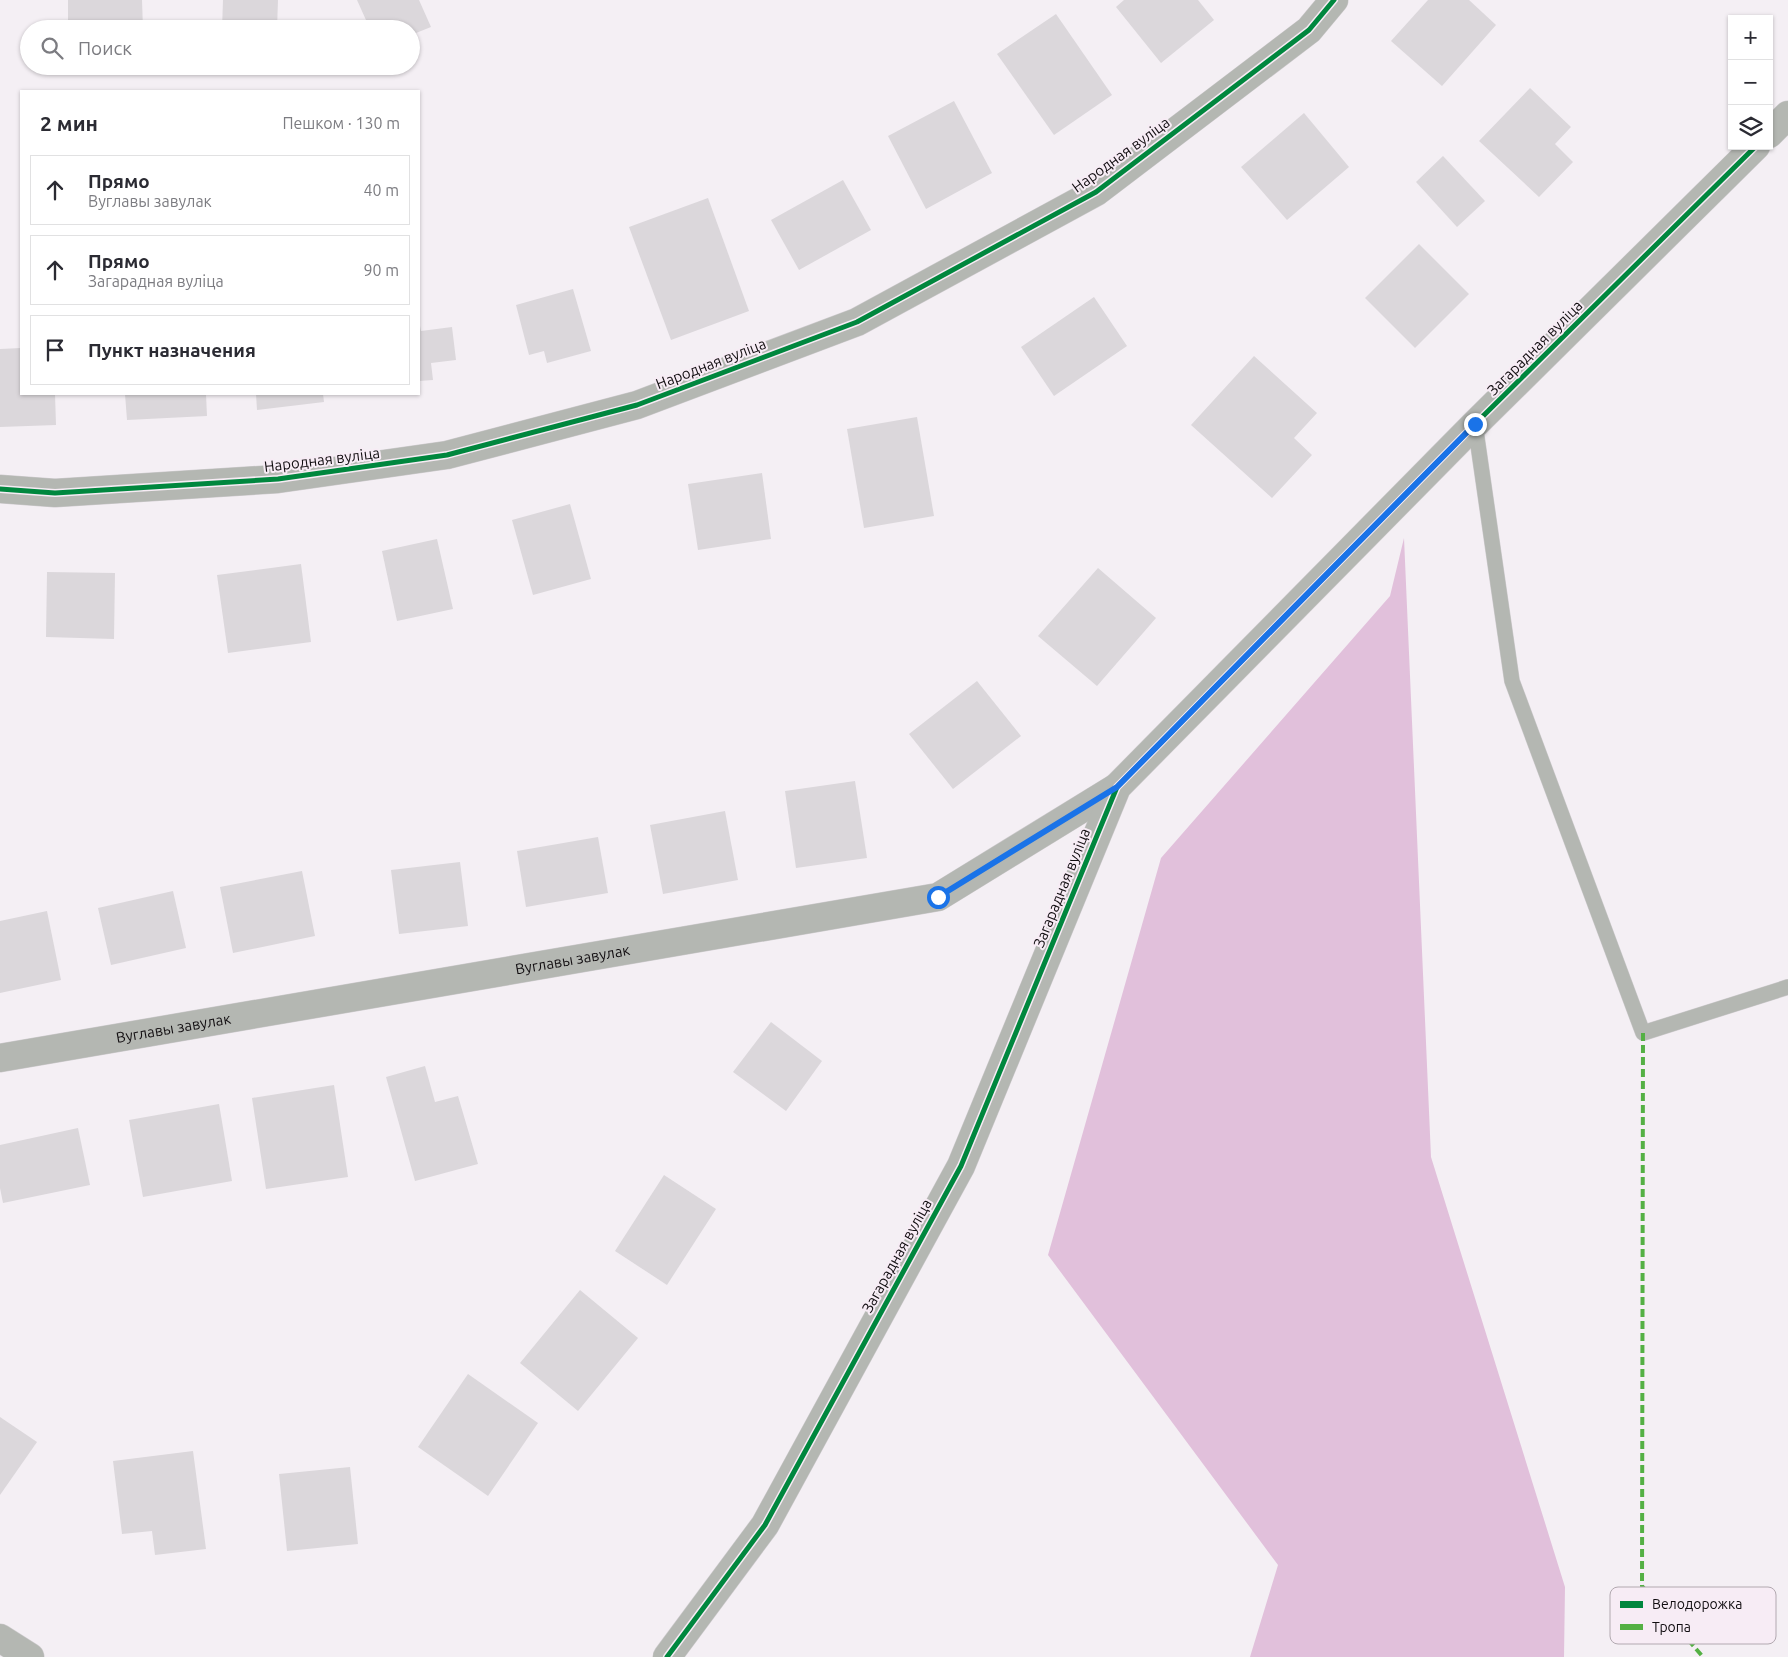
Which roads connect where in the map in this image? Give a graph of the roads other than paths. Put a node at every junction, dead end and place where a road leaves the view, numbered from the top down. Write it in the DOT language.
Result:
graph roads {
  1 [pos="1334,0"];
  2 [pos="1788,115"];
  3 [pos="1773,130"];
  4 [pos="1752,150"];
  5 [pos="1475,424"];
  6 [pos="0,488"];
  7 [pos="1117,787"];
  8 [pos="1788,987"];
  9 [pos="0,1058"];
  10 [pos="0,1638"];
  11 [pos="30,1657"];
  12 [pos="667,1657"];
  1 -- 6 [label="street, Народная вуліца"];
  2 -- 3 [label="street"];
  4 -- 5 [label="street, Загарадная вуліца"];
  5 -- 7 [label="street, Загарадная вуліца"];
  5 -- 8 [label="lane"];
  7 -- 9 [label="street, Вуглавы завулак"];
  7 -- 12 [label="street, Загарадная вуліца"];
  10 -- 11 [label="street"];
}
